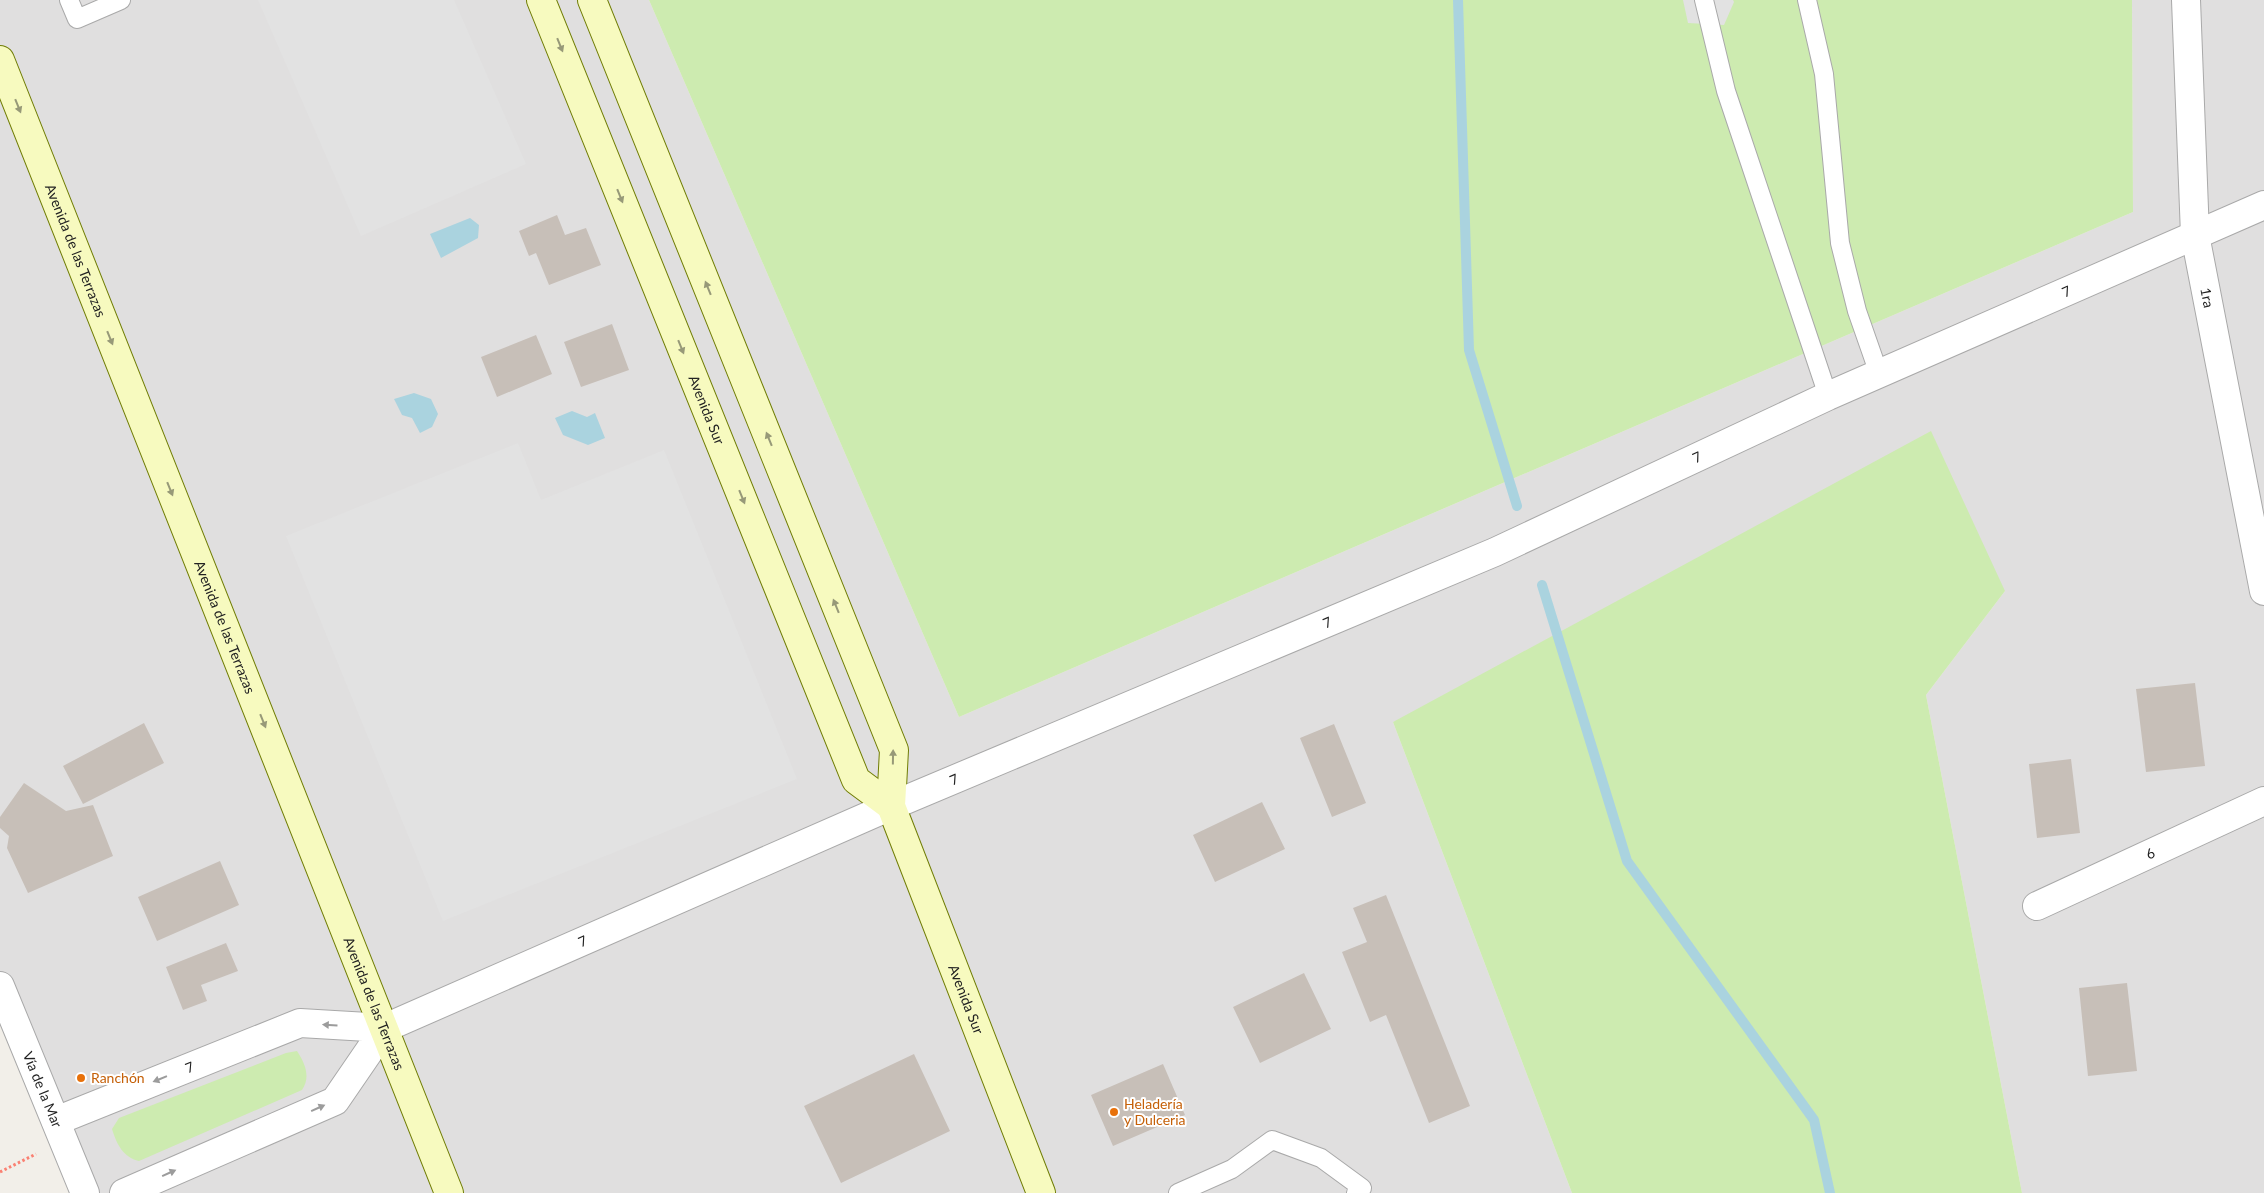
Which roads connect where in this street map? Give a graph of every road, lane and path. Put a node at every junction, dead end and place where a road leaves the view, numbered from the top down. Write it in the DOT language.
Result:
graph roads {
  1 [pos="69,0"];
  2 [pos="121,0"];
  3 [pos="542,0"];
  4 [pos="592,0"];
  5 [pos="1704,0"];
  6 [pos="1807,0"];
  7 [pos="2186,0"];
  8 [pos="0,60"];
  9 [pos="2264,205"];
  10 [pos="2195,235"];
  11 [pos="1879,374"];
  12 [pos="1828,396"];
  13 [pos="2264,591"];
  14 [pos="2264,801"];
  15 [pos="891,806"];
  16 [pos="2037,906"];
  17 [pos="0,986"];
  18 [pos="385,1028"];
  19 [pos="60,1130"];
  20 [pos="0,1172"];
  21 [pos="85,1193"];
  22 [pos="124,1193"];
  23 [pos="449,1193"];
  24 [pos="1041,1193"];
  25 [pos="1178,1193"];
  26 [pos="1356,1193"];
  1 -- 2 [label="lane"];
  3 -- 15 [label="street, Avenida Sur, one-way"];
  15 -- 4 [label="street, Avenida Sur, one-way"];
  5 -- 12 [label="lane"];
  6 -- 11 [label="lane"];
  7 -- 10 [label="street, 1ra"];
  8 -- 18 [label="street, Avenida de las Terrazas, one-way"];
  9 -- 10 [label="street, 7"];
  10 -- 11 [label="street, 7"];
  10 -- 13 [label="street, 1ra"];
  11 -- 12 [label="street, 7"];
  12 -- 15 [label="street, 7"];
  14 -- 16 [label="street, 6"];
  15 -- 18 [label="street, 7"];
  15 -- 24 [label="street, Avenida Sur"];
  17 -- 19 [label="street, Vía de la Mar"];
  18 -- 19 [label="street, 7, one-way"];
  22 -- 18 [label="street, one-way"];
  18 -- 23 [label="street, Avenida de las Terrazas"];
  19 -- 20 [label="path"];
  19 -- 21 [label="street, Vía de la Mar"];
  25 -- 26 [label="lane"];
}
